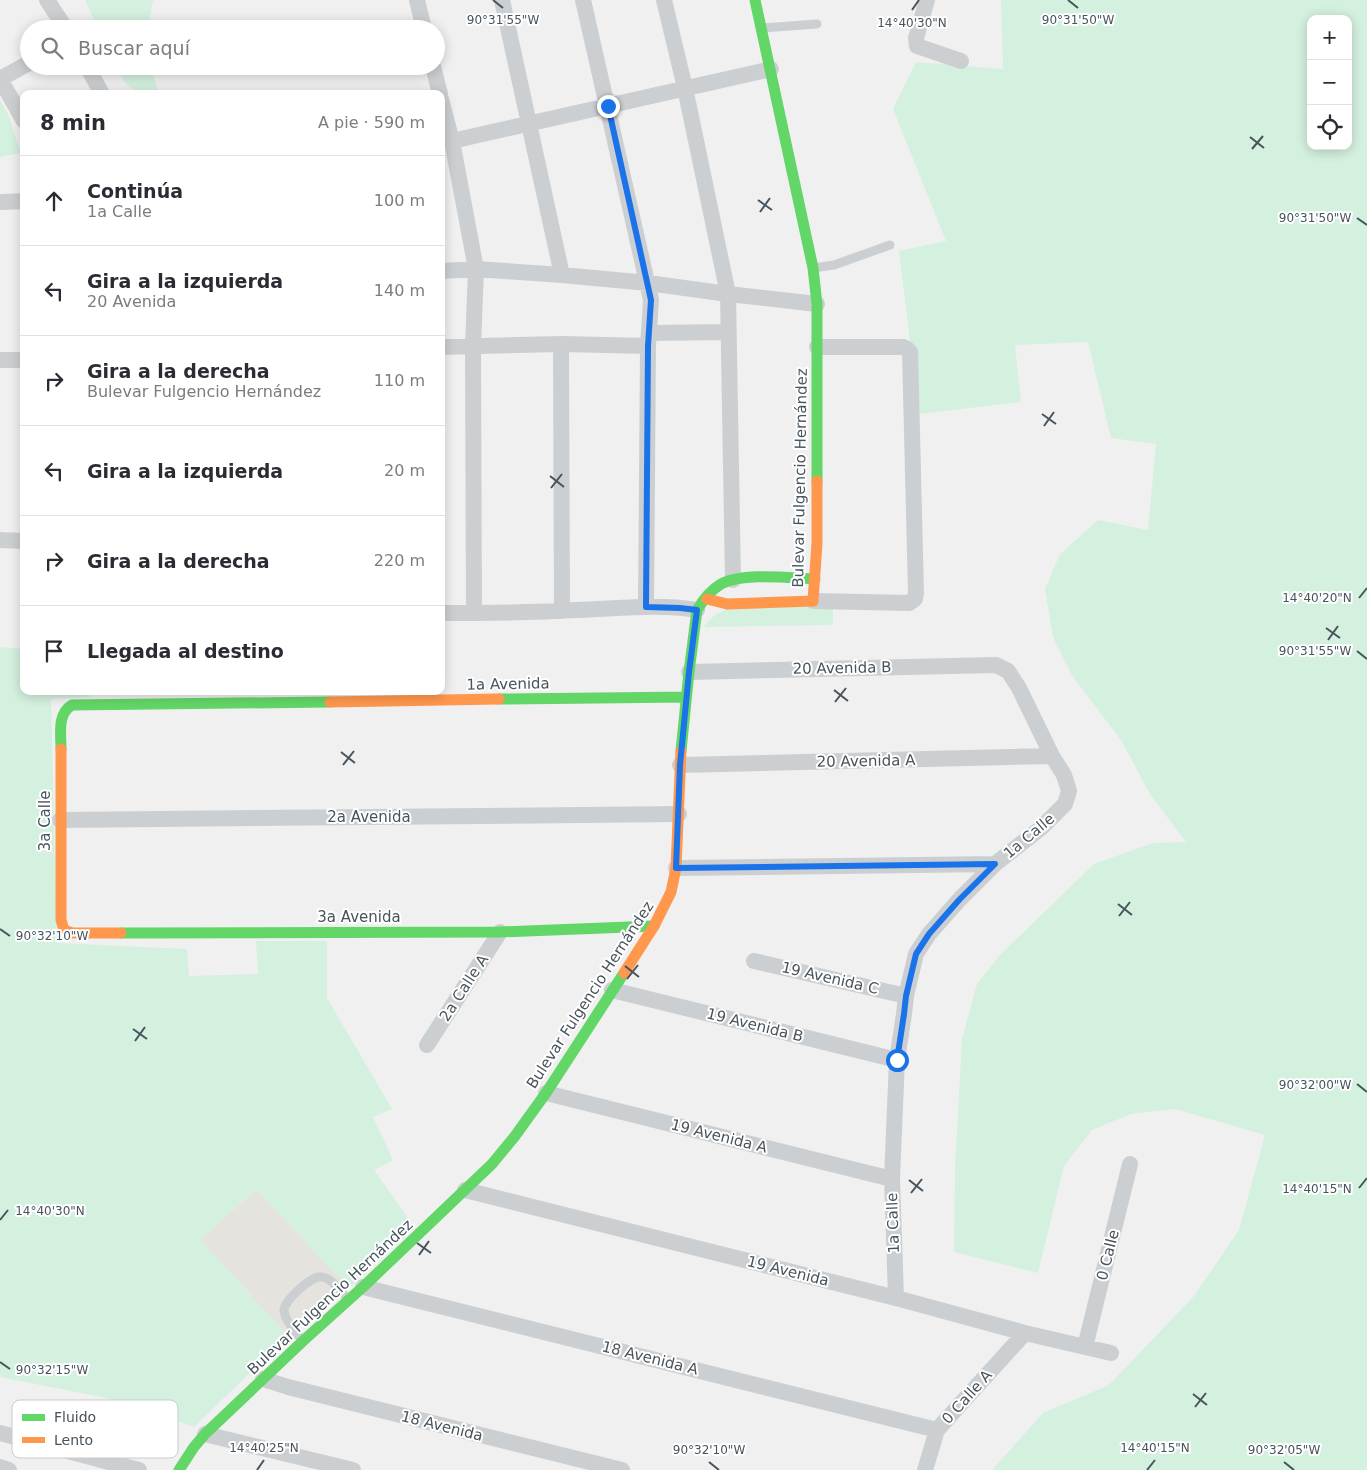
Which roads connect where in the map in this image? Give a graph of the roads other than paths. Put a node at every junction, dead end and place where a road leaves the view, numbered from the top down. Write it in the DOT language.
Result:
graph roads {
  1 [pos="47,0"];
  2 [pos="417,0"];
  3 [pos="502,0"];
  4 [pos="583,0"];
  5 [pos="664,0"];
  6 [pos="755,0"];
  7 [pos="927,0"];
  8 [pos="60,20"];
  9 [pos="422,20"];
  10 [pos="817,24"];
  11 [pos="761,28"];
  12 [pos="961,61"];
  13 [pos="20,68"];
  14 [pos="770,69"];
  15 [pos="92,75"];
  16 [pos="435,75"];
  17 [pos="0,79"];
  18 [pos="685,88"];
  19 [pos="100,90"];
  20 [pos="439,90"];
  21 [pos="608,106"];
  22 [pos="20,113"];
  23 [pos="445,115"];
  24 [pos="530,125"];
  25 [pos="452,142"];
  26 [pos="2,202"];
  27 [pos="20,202"];
  28 [pos="890,245"];
  29 [pos="476,268"];
  30 [pos="813,268"];
  31 [pos="445,271"];
  32 [pos="562,275"];
  33 [pos="648,284"];
  34 [pos="728,294"];
  35 [pos="817,304"];
  36 [pos="728,332"];
  37 [pos="649,340"];
  38 [pos="561,344"];
  39 [pos="473,346"];
  40 [pos="445,347"];
  41 [pos="817,347"];
  42 [pos="0,360"];
  43 [pos="20,360"];
  44 [pos="0,540"];
  45 [pos="20,541"];
  46 [pos="815,579"];
  47 [pos="733,580"];
  48 [pos="813,601"];
  49 [pos="702,604"];
  50 [pos="646,607"];
  51 [pos="562,611"];
  52 [pos="445,613"];
  53 [pos="474,613"];
  54 [pos="996,665"];
  55 [pos="689,672"];
  56 [pos="686,697"];
  57 [pos="63,712"];
  58 [pos="1052,756"];
  59 [pos="680,765"];
  60 [pos="679,814"];
  61 [pos="60,820"];
  62 [pos="995,864"];
  63 [pos="676,868"];
  64 [pos="654,926"];
  65 [pos="64,930"];
  66 [pos="500,932"];
  67 [pos="754,961"];
  68 [pos="612,990"];
  69 [pos="906,996"];
  70 [pos="427,1045"];
  71 [pos="897,1060"];
  72 [pos="546,1093"];
  73 [pos="1130,1164"];
  74 [pos="892,1179"];
  75 [pos="465,1190"];
  76 [pos="363,1287"];
  77 [pos="896,1298"];
  78 [pos="349,1299"];
  79 [pos="1025,1333"];
  80 [pos="303,1341"];
  81 [pos="1085,1347"];
  82 [pos="1111,1353"];
  83 [pos="264,1379"];
  84 [pos="937,1430"];
  85 [pos="205,1434"];
  86 [pos="94,1458"];
  87 [pos="0,1468"];
  88 [pos="9,1470"];
  89 [pos="139,1470"];
  90 [pos="179,1470"];
  91 [pos="353,1470"];
  92 [pos="622,1470"];
  93 [pos="925,1470"];
  1 -- 8 [label="street"];
  2 -- 9 [label="street"];
  3 -- 24 [label="street"];
  4 -- 21 [label="street"];
  5 -- 18 [label="street"];
  6 -- 11 [label="street, Bulevar Fulgencio Hernández"];
  7 -- 12 [label="street"];
  10 -- 11 [label="lane"];
  11 -- 14 [label="street, Bulevar Fulgencio Hernández"];
  13 -- 17 [label="street"];
  14 -- 18 [label="street"];
  14 -- 30 [label="street, Bulevar Fulgencio Hernández"];
  15 -- 19 [label="street"];
  16 -- 20 [label="street"];
  17 -- 22 [label="street"];
  18 -- 21 [label="street"];
  18 -- 34 [label="street"];
  21 -- 24 [label="street"];
  21 -- 33 [label="street"];
  23 -- 25 [label="street"];
  24 -- 25 [label="street"];
  24 -- 32 [label="street"];
  25 -- 29 [label="street"];
  26 -- 27 [label="street"];
  28 -- 30 [label="lane"];
  29 -- 31 [label="street"];
  29 -- 32 [label="street"];
  29 -- 39 [label="street"];
  30 -- 35 [label="street, Bulevar Fulgencio Hernández"];
  32 -- 33 [label="street"];
  33 -- 34 [label="street"];
  33 -- 37 [label="street"];
  34 -- 35 [label="street"];
  34 -- 36 [label="street"];
  35 -- 41 [label="street, Bulevar Fulgencio Hernández"];
  36 -- 37 [label="street"];
  36 -- 47 [label="street"];
  37 -- 38 [label="street"];
  37 -- 50 [label="street"];
  38 -- 39 [label="street"];
  38 -- 51 [label="street"];
  39 -- 40 [label="street"];
  39 -- 53 [label="street"];
  41 -- 46 [label="street, Bulevar Fulgencio Hernández"];
  41 -- 48 [label="street"];
  42 -- 43 [label="street"];
  44 -- 45 [label="street"];
  46 -- 47 [label="street"];
  46 -- 48 [label="street, Bulevar Fulgencio Hernández"];
  47 -- 49 [label="street"];
  48 -- 49 [label="street, Bulevar Fulgencio Hernández"];
  49 -- 50 [label="street"];
  49 -- 55 [label="street, Bulevar Fulgencio Hernández"];
  50 -- 51 [label="street"];
  51 -- 53 [label="street"];
  52 -- 53 [label="street"];
  54 -- 55 [label="street, 20 Avenida B"];
  54 -- 58 [label="street, 1a Calle"];
  55 -- 56 [label="street, Bulevar Fulgencio Hernández"];
  56 -- 57 [label="street, 1a Avenida"];
  56 -- 59 [label="street, Bulevar Fulgencio Hernández"];
  57 -- 61 [label="street, 3a Calle"];
  58 -- 59 [label="street, 20 Avenida A"];
  58 -- 62 [label="street, 1a Calle"];
  59 -- 60 [label="street, Bulevar Fulgencio Hernández"];
  60 -- 61 [label="street, 2a Avenida"];
  60 -- 63 [label="street, Bulevar Fulgencio Hernández"];
  61 -- 65 [label="street, 3a Calle"];
  62 -- 63 [label="street"];
  62 -- 69 [label="street, 1a Calle"];
  63 -- 64 [label="street, Bulevar Fulgencio Hernández"];
  64 -- 66 [label="street, 3a Avenida"];
  64 -- 68 [label="street, Bulevar Fulgencio Hernández"];
  65 -- 66 [label="street, 3a Avenida"];
  66 -- 70 [label="street, 2a Calle A"];
  67 -- 69 [label="street, 19 Avenida C"];
  68 -- 71 [label="street, 19 Avenida B"];
  68 -- 72 [label="street, Bulevar Fulgencio Hernández"];
  69 -- 71 [label="street, 1a Calle"];
  71 -- 74 [label="street, 1a Calle"];
  72 -- 74 [label="street, 19 Avenida A"];
  72 -- 75 [label="street, Bulevar Fulgencio Hernández"];
  73 -- 81 [label="street, 0 Calle"];
  74 -- 77 [label="street, 1a Calle"];
  75 -- 76 [label="street, Bulevar Fulgencio Hernández"];
  75 -- 77 [label="street, 19 Avenida"];
  76 -- 78 [label="street, Bulevar Fulgencio Hernández"];
  76 -- 84 [label="street, 18 Avenida A"];
  77 -- 79 [label="street, 19 Avenida"];
  78 -- 80 [label="street, Bulevar Fulgencio Hernández"];
  78 -- 80 [label="lane"];
  79 -- 81 [label="street, 19 Avenida"];
  79 -- 84 [label="street, 0 Calle A"];
  80 -- 83 [label="street, Bulevar Fulgencio Hernández"];
  81 -- 82 [label="street, 19 Avenida"];
  83 -- 85 [label="street, Bulevar Fulgencio Hernández"];
  83 -- 92 [label="street, 18 Avenida"];
  84 -- 93 [label="street, 0 Calle A"];
  85 -- 90 [label="street, Bulevar Fulgencio Hernández"];
  85 -- 91 [label="street"];
  86 -- 89 [label="street"];
  87 -- 88 [label="street"];
}
